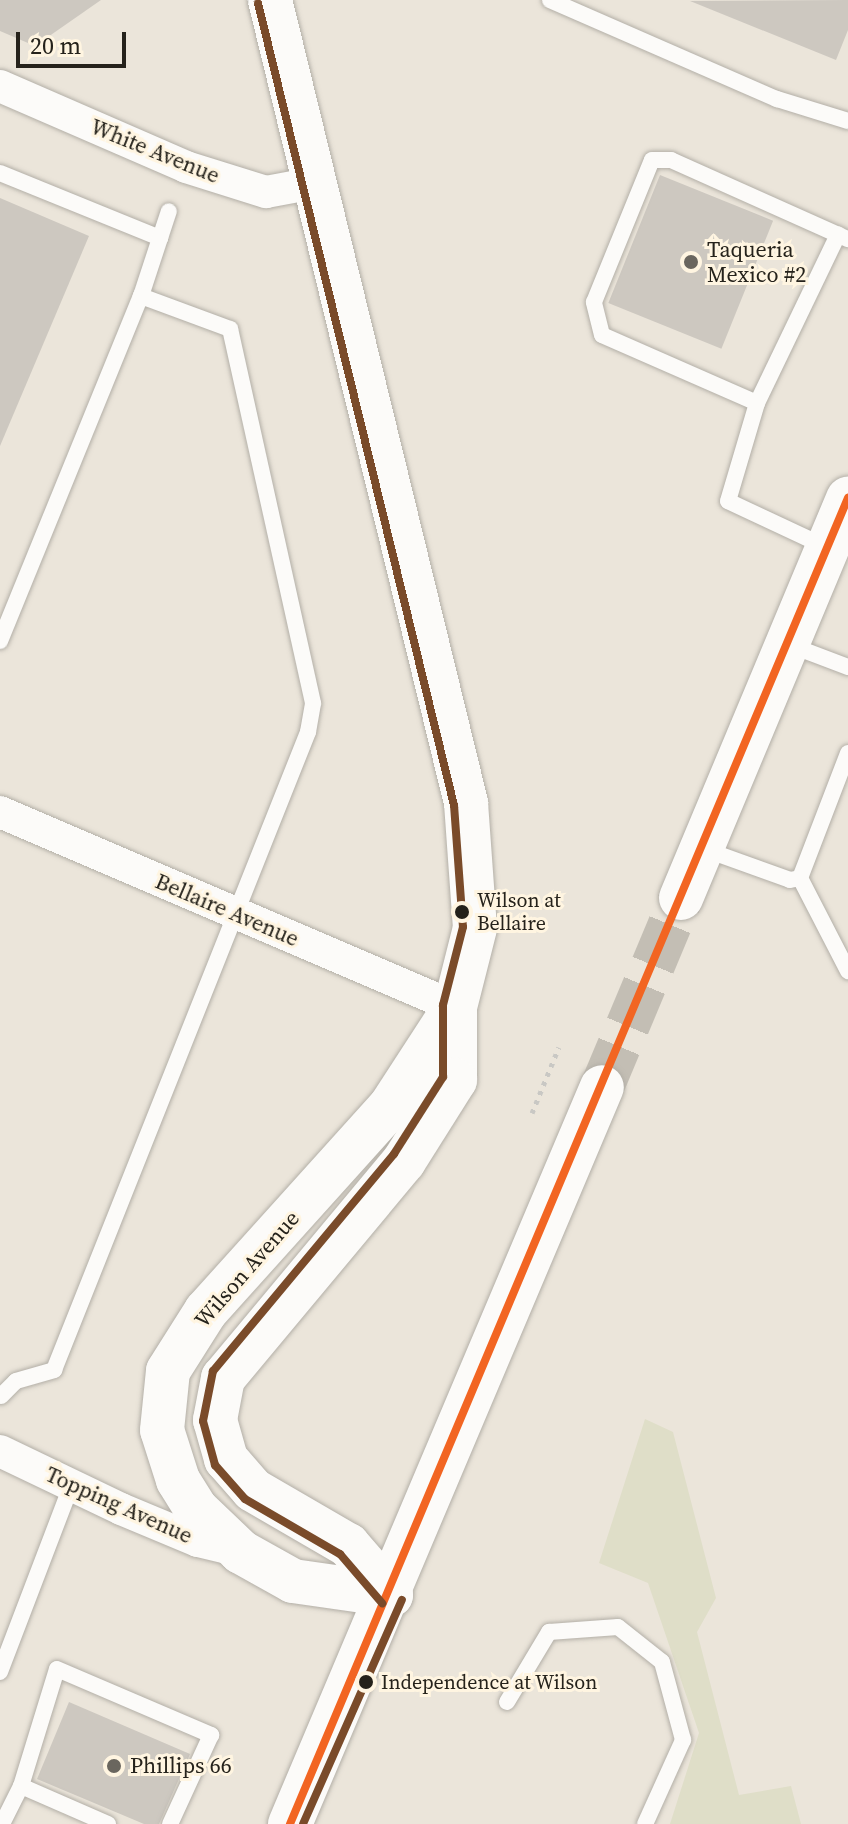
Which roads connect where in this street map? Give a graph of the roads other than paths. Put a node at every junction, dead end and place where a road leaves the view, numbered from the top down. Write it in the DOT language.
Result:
graph roads {
  1 [pos="270,0"];
  2 [pos="550,0"];
  3 [pos="0,86"];
  4 [pos="848,121"];
  5 [pos="0,173"];
  6 [pos="314,183"];
  7 [pos="169,211"];
  8 [pos="843,237"];
  9 [pos="160,238"];
  10 [pos="141,296"];
  11 [pos="757,403"];
  12 [pos="848,498"];
  13 [pos="827,548"];
  14 [pos="0,641"];
  15 [pos="787,644"];
  16 [pos="848,667"];
  17 [pos="848,753"];
  18 [pos="0,812"];
  19 [pos="702,848"];
  20 [pos="800,878"];
  21 [pos="681,898"];
  22 [pos="235,913"];
  23 [pos="848,971"];
  24 [pos="455,1007"];
  25 [pos="602,1087"];
  26 [pos="1,1396"];
  27 [pos="0,1451"];
  28 [pos="71,1486"];
  29 [pos="241,1552"];
  30 [pos="391,1595"];
  31 [pos="0,1672"];
  32 [pos="507,1702"];
  33 [pos="21,1786"];
  34 [pos="2,1824"];
  35 [pos="108,1824"];
  36 [pos="170,1824"];
  37 [pos="290,1824"];
  38 [pos="645,1824"];
  1 -- 6 [label="main road, Wilson Avenue"];
  2 -- 4 [label="lane"];
  3 -- 6 [label="street, White Avenue"];
  5 -- 9 [label="lane"];
  6 -- 24 [label="main road, Wilson Avenue"];
  7 -- 9 [label="lane"];
  8 -- 11 [label="lane"];
  8 -- 11 [label="lane"];
  9 -- 10 [label="lane"];
  10 -- 14 [label="lane"];
  10 -- 22 [label="lane"];
  11 -- 13 [label="lane"];
  12 -- 13 [label="main road"];
  13 -- 15 [label="main road"];
  15 -- 16 [label="lane"];
  15 -- 19 [label="main road"];
  17 -- 20 [label="lane"];
  18 -- 22 [label="street, Bellaire Avenue"];
  19 -- 20 [label="lane"];
  19 -- 21 [label="main road"];
  20 -- 23 [label="lane"];
  22 -- 24 [label="street, Bellaire Avenue"];
  22 -- 26 [label="lane"];
  24 -- 29 [label="main road, Wilson Avenue"];
  24 -- 30 [label="main road, Wilson Avenue"];
  25 -- 30 [label="main road"];
  27 -- 28 [label="street, Topping Avenue"];
  28 -- 29 [label="street, Topping Avenue"];
  28 -- 31 [label="lane"];
  29 -- 30 [label="main road, Wilson Avenue"];
  30 -- 37 [label="main road"];
  32 -- 38 [label="lane"];
  33 -- 34 [label="lane"];
  33 -- 35 [label="lane"];
  33 -- 36 [label="lane"];
}
